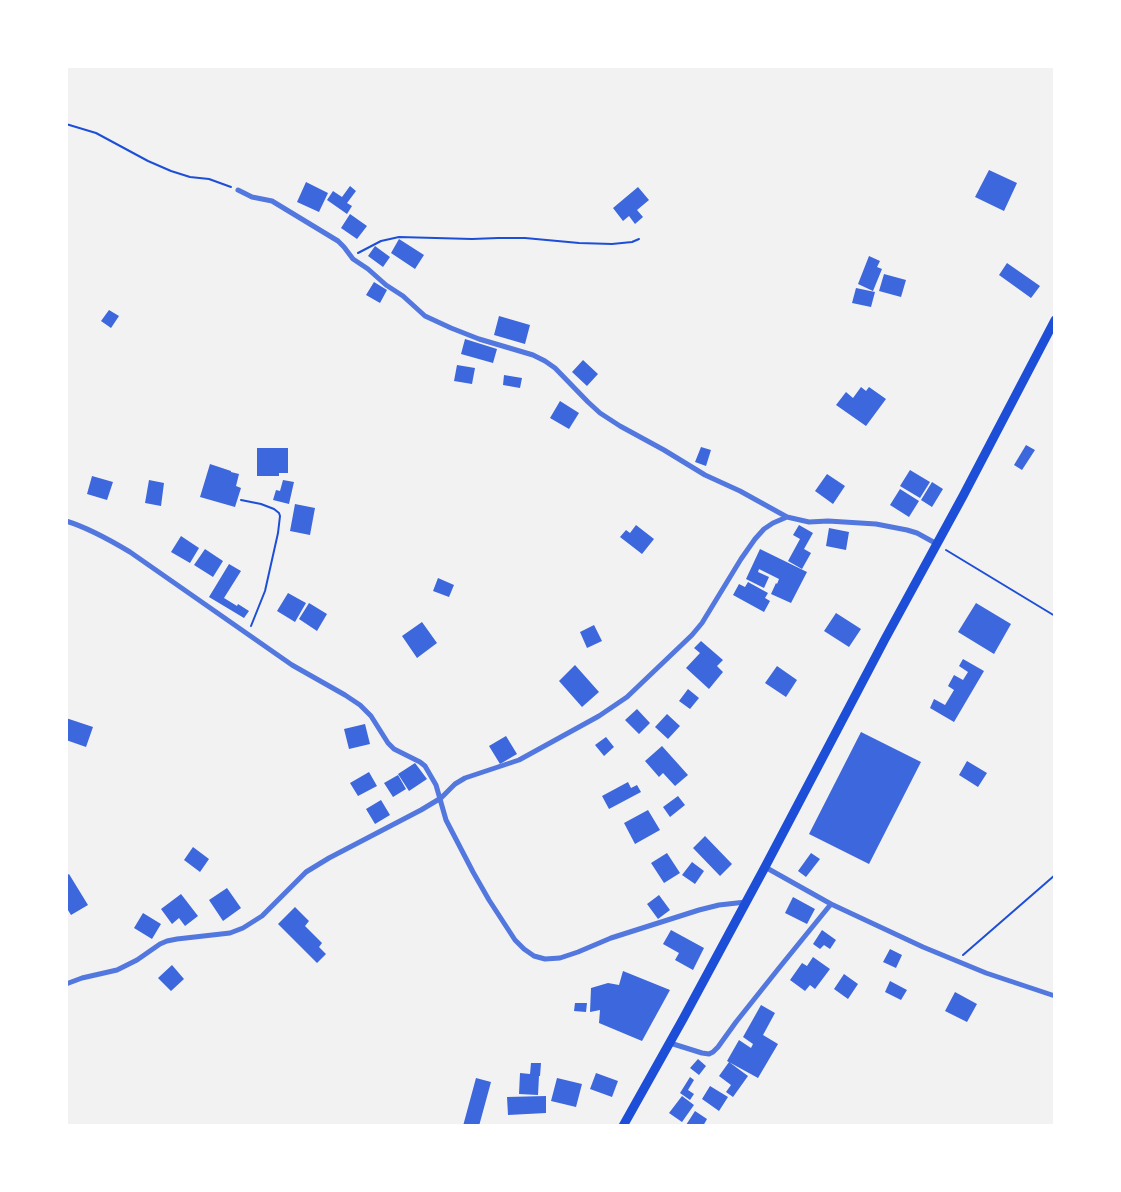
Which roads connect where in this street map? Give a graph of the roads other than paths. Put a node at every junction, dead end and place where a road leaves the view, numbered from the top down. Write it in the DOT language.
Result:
graph roads {
  1 [pos="238,190"];
  2 [pos="1055,320"];
  3 [pos="787,517"];
  4 [pos="66,521"];
  5 [pos="937,544"];
  6 [pos="440,798"];
  7 [pos="765,867"];
  8 [pos="746,902"];
  9 [pos="831,904"];
  10 [pos="66,984"];
  11 [pos="1055,996"];
  12 [pos="670,1043"];
  13 [pos="623,1126"];
  1 -- 3 [label="street"];
  2 -- 5 [label="main road"];
  3 -- 5 [label="street"];
  3 -- 6 [label="street"];
  4 -- 6 [label="street"];
  5 -- 7 [label="main road"];
  6 -- 8 [label="street"];
  6 -- 10 [label="street"];
  7 -- 8 [label="main road"];
  7 -- 9 [label="street"];
  8 -- 12 [label="main road"];
  9 -- 11 [label="street"];
  9 -- 12 [label="street"];
  12 -- 13 [label="main road"];
}
